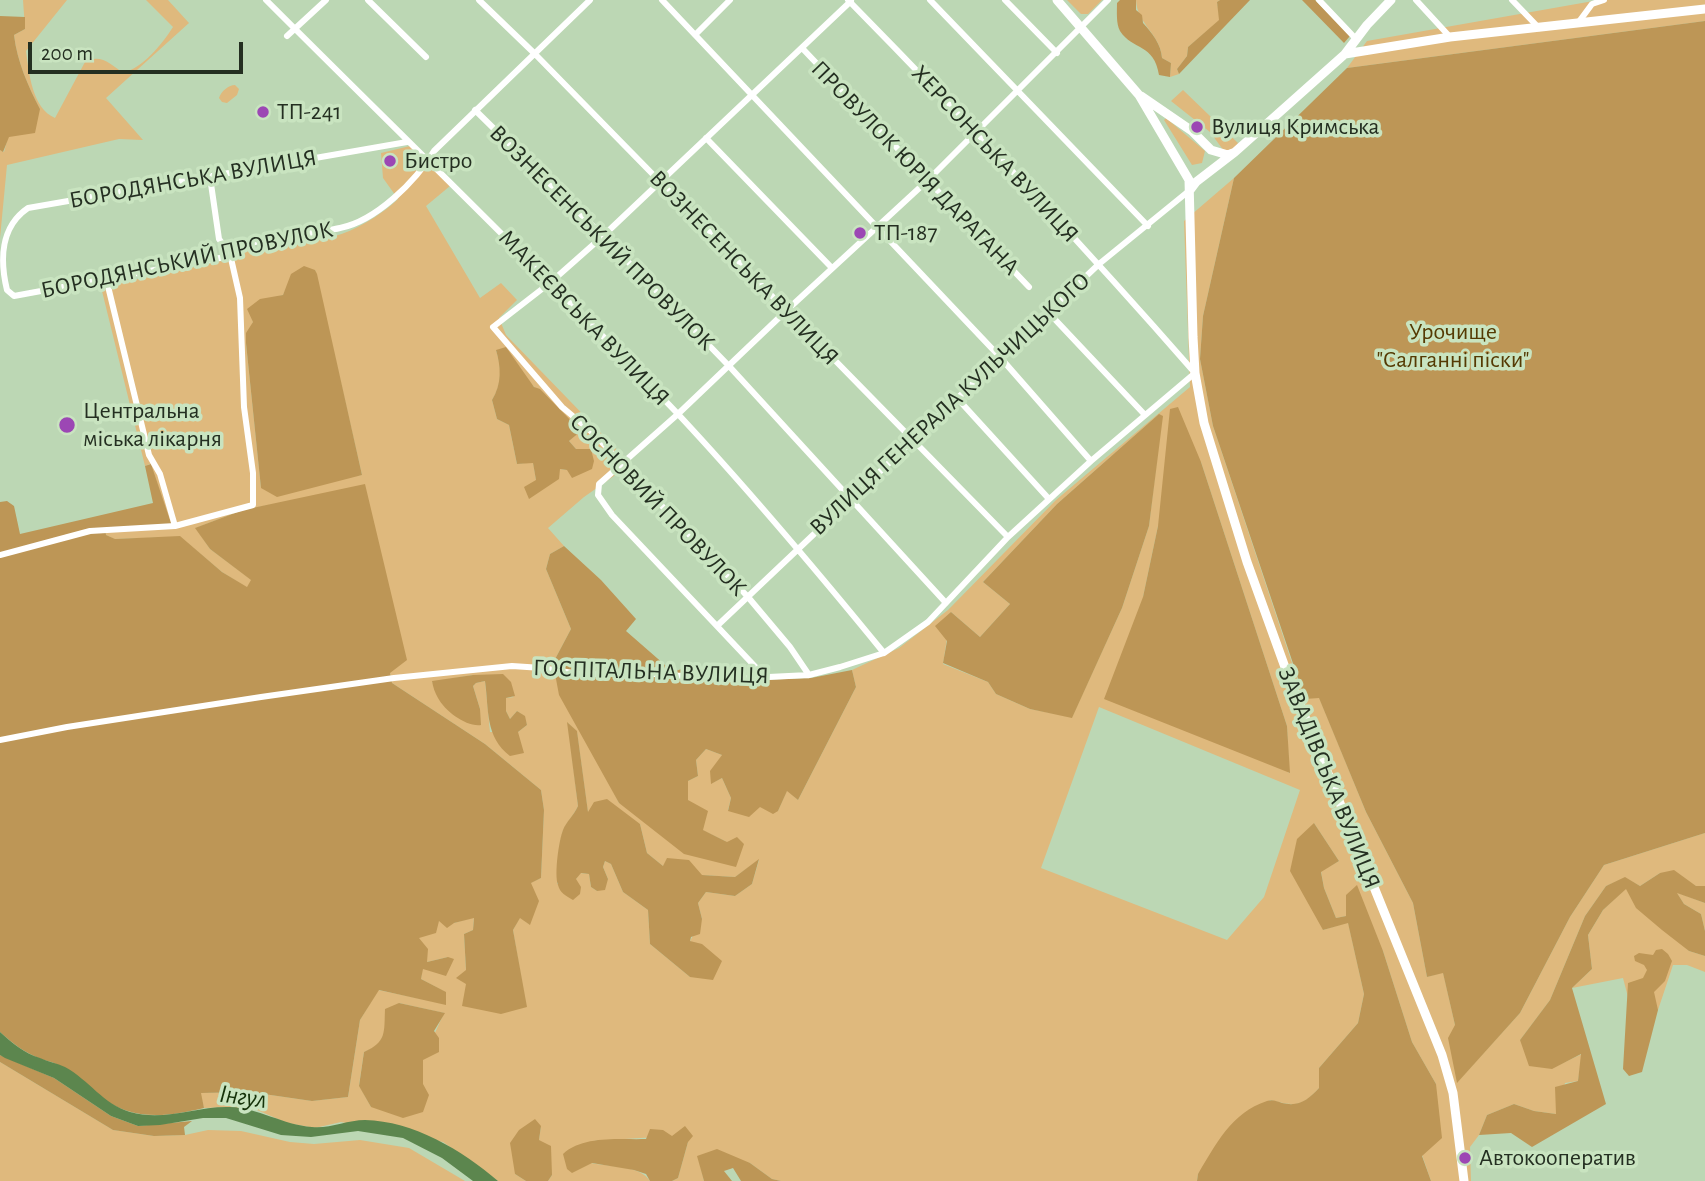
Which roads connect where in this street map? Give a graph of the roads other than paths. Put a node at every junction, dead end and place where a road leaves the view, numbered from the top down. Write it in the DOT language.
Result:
graph roads {
  1 [pos="266,0"];
  2 [pos="326,0"];
  3 [pos="368,0"];
  4 [pos="479,0"];
  5 [pos="590,0"];
  6 [pos="662,0"];
  7 [pos="730,0"];
  8 [pos="930,0"];
  9 [pos="1005,0"];
  10 [pos="1057,0"];
  11 [pos="1108,0"];
  12 [pos="1319,0"];
  13 [pos="1391,0"];
  14 [pos="1416,0"];
  15 [pos="1512,0"];
  16 [pos="1604,0"];
  17 [pos="851,1"];
  18 [pos="1592,2"];
  19 [pos="1705,9"];
  20 [pos="1577,25"];
  21 [pos="1080,26"];
  22 [pos="1539,28"];
  23 [pos="295,29"];
  24 [pos="695,35"];
  25 [pos="287,36"];
  26 [pos="1450,37"];
  27 [pos="1356,39"];
  28 [pos="802,48"];
  29 [pos="534,53"];
  30 [pos="1057,53"];
  31 [pos="1345,54"];
  32 [pos="426,57"];
  33 [pos="1018,93"];
  34 [pos="752,94"];
  35 [pos="1139,95"];
  36 [pos="1158,107"];
  37 [pos="475,110"];
  38 [pos="1153,121"];
  39 [pos="977,132"];
  40 [pos="706,138"];
  41 [pos="407,142"];
  42 [pos="1211,150"];
  43 [pos="1235,152"];
  44 [pos="428,162"];
  45 [pos="1184,173"];
  46 [pos="1206,174"];
  47 [pos="211,177"];
  48 [pos="928,180"];
  49 [pos="659,181"];
  50 [pos="1190,190"];
  51 [pos="1148,226"];
  52 [pos="878,228"];
  53 [pos="603,236"];
  54 [pos="230,254"];
  55 [pos="1099,264"];
  56 [pos="4,266"];
  57 [pos="832,268"];
  58 [pos="106,278"];
  59 [pos="551,282"];
  60 [pos="1029,287"];
  61 [pos="786,311"];
  62 [pos="1048,312"];
  63 [pos="999,356"];
  64 [pos="729,366"];
  65 [pos="1195,373"];
  66 [pos="957,398"];
  67 [pos="678,414"];
  68 [pos="1145,415"];
  69 [pos="914,441"];
  70 [pos="1091,461"];
  71 [pos="623,465"];
  72 [pos="851,498"];
  73 [pos="1049,499"];
  74 [pos="175,526"];
  75 [pos="1008,537"];
  76 [pos="798,547"];
  77 [pos="0,555"];
  78 [pos="748,597"];
  79 [pos="946,603"];
  80 [pos="718,625"];
  81 [pos="884,653"];
  82 [pos="809,675"];
  83 [pos="765,677"];
  84 [pos="0,740"];
  85 [pos="1464,1181"];
  1 -- 23 [label="street, МАКЕЄВСЬКА ВУЛИЦЯ"];
  2 -- 23 [label="street"];
  3 -- 32 [label="street"];
  4 -- 29 [label="street, ВОЗНЕСЕНСЬКА ВУЛИЦЯ"];
  5 -- 29 [label="street, БОРОДЯНСЬКИЙ ПРОВУЛОК"];
  6 -- 24 [label="street"];
  7 -- 24 [label="street"];
  8 -- 33 [label="street"];
  9 -- 30 [label="street"];
  10 -- 21 [label="street"];
  11 -- 21 [label="street"];
  12 -- 27 [label="street"];
  13 -- 27 [label="street"];
  14 -- 26 [label="street"];
  15 -- 22 [label="street"];
  16 -- 18 [label="street"];
  17 -- 28 [label="street"];
  17 -- 39 [label="street, ХЕРСОНСЬКА ВУЛИЦЯ"];
  18 -- 20 [label="street"];
  19 -- 20 [label="street"];
  20 -- 22 [label="street"];
  21 -- 30 [label="street"];
  21 -- 35 [label="street"];
  22 -- 26 [label="street"];
  23 -- 25 [label="street"];
  23 -- 41 [label="street, МАКЕЄВСЬКА ВУЛИЦЯ"];
  24 -- 34 [label="street"];
  26 -- 31 [label="street"];
  27 -- 31 [label="street"];
  28 -- 34 [label="street"];
  28 -- 48 [label="street, ПРОВУЛОК ЮРІЯ ДАРАГАНА"];
  29 -- 37 [label="street, БОРОДЯНСЬКИЙ ПРОВУЛОК"];
  29 -- 49 [label="street, ВОЗНЕСЕНСЬКА ВУЛИЦЯ"];
  30 -- 33 [label="street"];
  31 -- 43 [label="street"];
  33 -- 39 [label="street"];
  33 -- 51 [label="street"];
  34 -- 40 [label="street"];
  34 -- 52 [label="street"];
  35 -- 36 [label="street"];
  35 -- 38 [label="street, ЗАВАДІВСЬКА ВУЛИЦЯ"];
  36 -- 38 [label="street"];
  36 -- 42 [label="street"];
  37 -- 44 [label="street, БОРОДЯНСЬКИЙ ПРОВУЛОК"];
  37 -- 53 [label="street, ВОЗНЕСЕНСЬКИЙ ПРОВУЛОК"];
  38 -- 45 [label="street, ЗАВАДІВСЬКА ВУЛИЦЯ"];
  39 -- 48 [label="street"];
  39 -- 55 [label="street, ХЕРСОНСЬКА ВУЛИЦЯ"];
  40 -- 49 [label="street"];
  40 -- 57 [label="street"];
  41 -- 44 [label="street, МАКЕЄВСЬКА ВУЛИЦЯ"];
  41 -- 47 [label="street, БОРОДЯНСЬКА ВУЛИЦЯ"];
  42 -- 43 [label="street"];
  42 -- 46 [label="street"];
  43 -- 46 [label="street"];
  44 -- 54 [label="street, БОРОДЯНСЬКИЙ ПРОВУЛОК"];
  44 -- 59 [label="street, МАКЕЄВСЬКА ВУЛИЦЯ"];
  45 -- 46 [label="street"];
  45 -- 50 [label="street, ЗАВАДІВСЬКА ВУЛИЦЯ"];
  46 -- 50 [label="street"];
  47 -- 54 [label="street"];
  47 -- 56 [label="street, БОРОДЯНСЬКА ВУЛИЦЯ"];
  48 -- 52 [label="street"];
  48 -- 60 [label="street, ПРОВУЛОК ЮРІЯ ДАРАГАНА"];
  49 -- 53 [label="street"];
  49 -- 61 [label="street, ВОЗНЕСЕНСЬКА ВУЛИЦЯ"];
  50 -- 51 [label="street, ВУЛИЦЯ ГЕНЕРАЛА КУЛЬЧИЦЬКОГО"];
  50 -- 65 [label="street, ЗАВАДІВСЬКА ВУЛИЦЯ"];
  51 -- 55 [label="street, ВУЛИЦЯ ГЕНЕРАЛА КУЛЬЧИЦЬКОГО"];
  52 -- 57 [label="street"];
  52 -- 63 [label="street"];
  53 -- 59 [label="street"];
  53 -- 64 [label="street, ВОЗНЕСЕНСЬКИЙ ПРОВУЛОК"];
  54 -- 58 [label="street, БОРОДЯНСЬКИЙ ПРОВУЛОК"];
  54 -- 74 [label="street"];
  55 -- 62 [label="street, ВУЛИЦЯ ГЕНЕРАЛА КУЛЬЧИЦЬКОГО"];
  55 -- 65 [label="street, ХЕРСОНСЬКА ВУЛИЦЯ"];
  56 -- 58 [label="street, БОРОДЯНСЬКИЙ ПРОВУЛОК"];
  57 -- 61 [label="street"];
  58 -- 74 [label="street"];
  59 -- 67 [label="street, МАКЕЄВСЬКА ВУЛИЦЯ"];
  59 -- 71 [label="street, СОСНОВИЙ ПРОВУЛОК"];
  61 -- 64 [label="street"];
  61 -- 69 [label="street, ВОЗНЕСЕНСЬКА ВУЛИЦЯ"];
  62 -- 63 [label="street, ВУЛИЦЯ ГЕНЕРАЛА КУЛЬЧИЦЬКОГО"];
  62 -- 68 [label="street"];
  63 -- 66 [label="street, ВУЛИЦЯ ГЕНЕРАЛА КУЛЬЧИЦЬКОГО"];
  63 -- 70 [label="street"];
  64 -- 67 [label="street"];
  64 -- 72 [label="street, ВОЗНЕСЕНСЬКИЙ ПРОВУЛОК"];
  65 -- 68 [label="street, ГОСПІТАЛЬНА ВУЛИЦЯ"];
  65 -- 85 [label="street, ЗАВАДІВСЬКА ВУЛИЦЯ"];
  66 -- 69 [label="street, ВУЛИЦЯ ГЕНЕРАЛА КУЛЬЧИЦЬКОГО"];
  66 -- 73 [label="street"];
  67 -- 71 [label="street"];
  67 -- 76 [label="street, МАКЕЄВСЬКА ВУЛИЦЯ"];
  68 -- 70 [label="street, ГОСПІТАЛЬНА ВУЛИЦЯ"];
  69 -- 72 [label="street, ВУЛИЦЯ ГЕНЕРАЛА КУЛЬЧИЦЬКОГО"];
  69 -- 75 [label="street, ВОЗНЕСЕНСЬКА ВУЛИЦЯ"];
  70 -- 73 [label="street, ГОСПІТАЛЬНА ВУЛИЦЯ"];
  71 -- 78 [label="street, СОСНОВИЙ ПРОВУЛОК"];
  71 -- 80 [label="street"];
  72 -- 76 [label="street, ВУЛИЦЯ ГЕНЕРАЛА КУЛЬЧИЦЬКОГО"];
  72 -- 79 [label="street, ВОЗНЕСЕНСЬКИЙ ПРОВУЛОК"];
  73 -- 75 [label="street, ГОСПІТАЛЬНА ВУЛИЦЯ"];
  74 -- 77 [label="street"];
  75 -- 79 [label="street, ГОСПІТАЛЬНА ВУЛИЦЯ"];
  76 -- 78 [label="street, ВУЛИЦЯ ГЕНЕРАЛА КУЛЬЧИЦЬКОГО"];
  76 -- 81 [label="street, МАКЕЄВСЬКА ВУЛИЦЯ"];
  78 -- 80 [label="street, ВУЛИЦЯ ГЕНЕРАЛА КУЛЬЧИЦЬКОГО"];
  78 -- 82 [label="street, СОСНОВИЙ ПРОВУЛОК"];
  79 -- 81 [label="street, ГОСПІТАЛЬНА ВУЛИЦЯ"];
  80 -- 83 [label="street"];
  81 -- 82 [label="street, ГОСПІТАЛЬНА ВУЛИЦЯ"];
  82 -- 83 [label="street, ГОСПІТАЛЬНА ВУЛИЦЯ"];
  83 -- 84 [label="street, ГОСПІТАЛЬНА ВУЛИЦЯ"];
}
